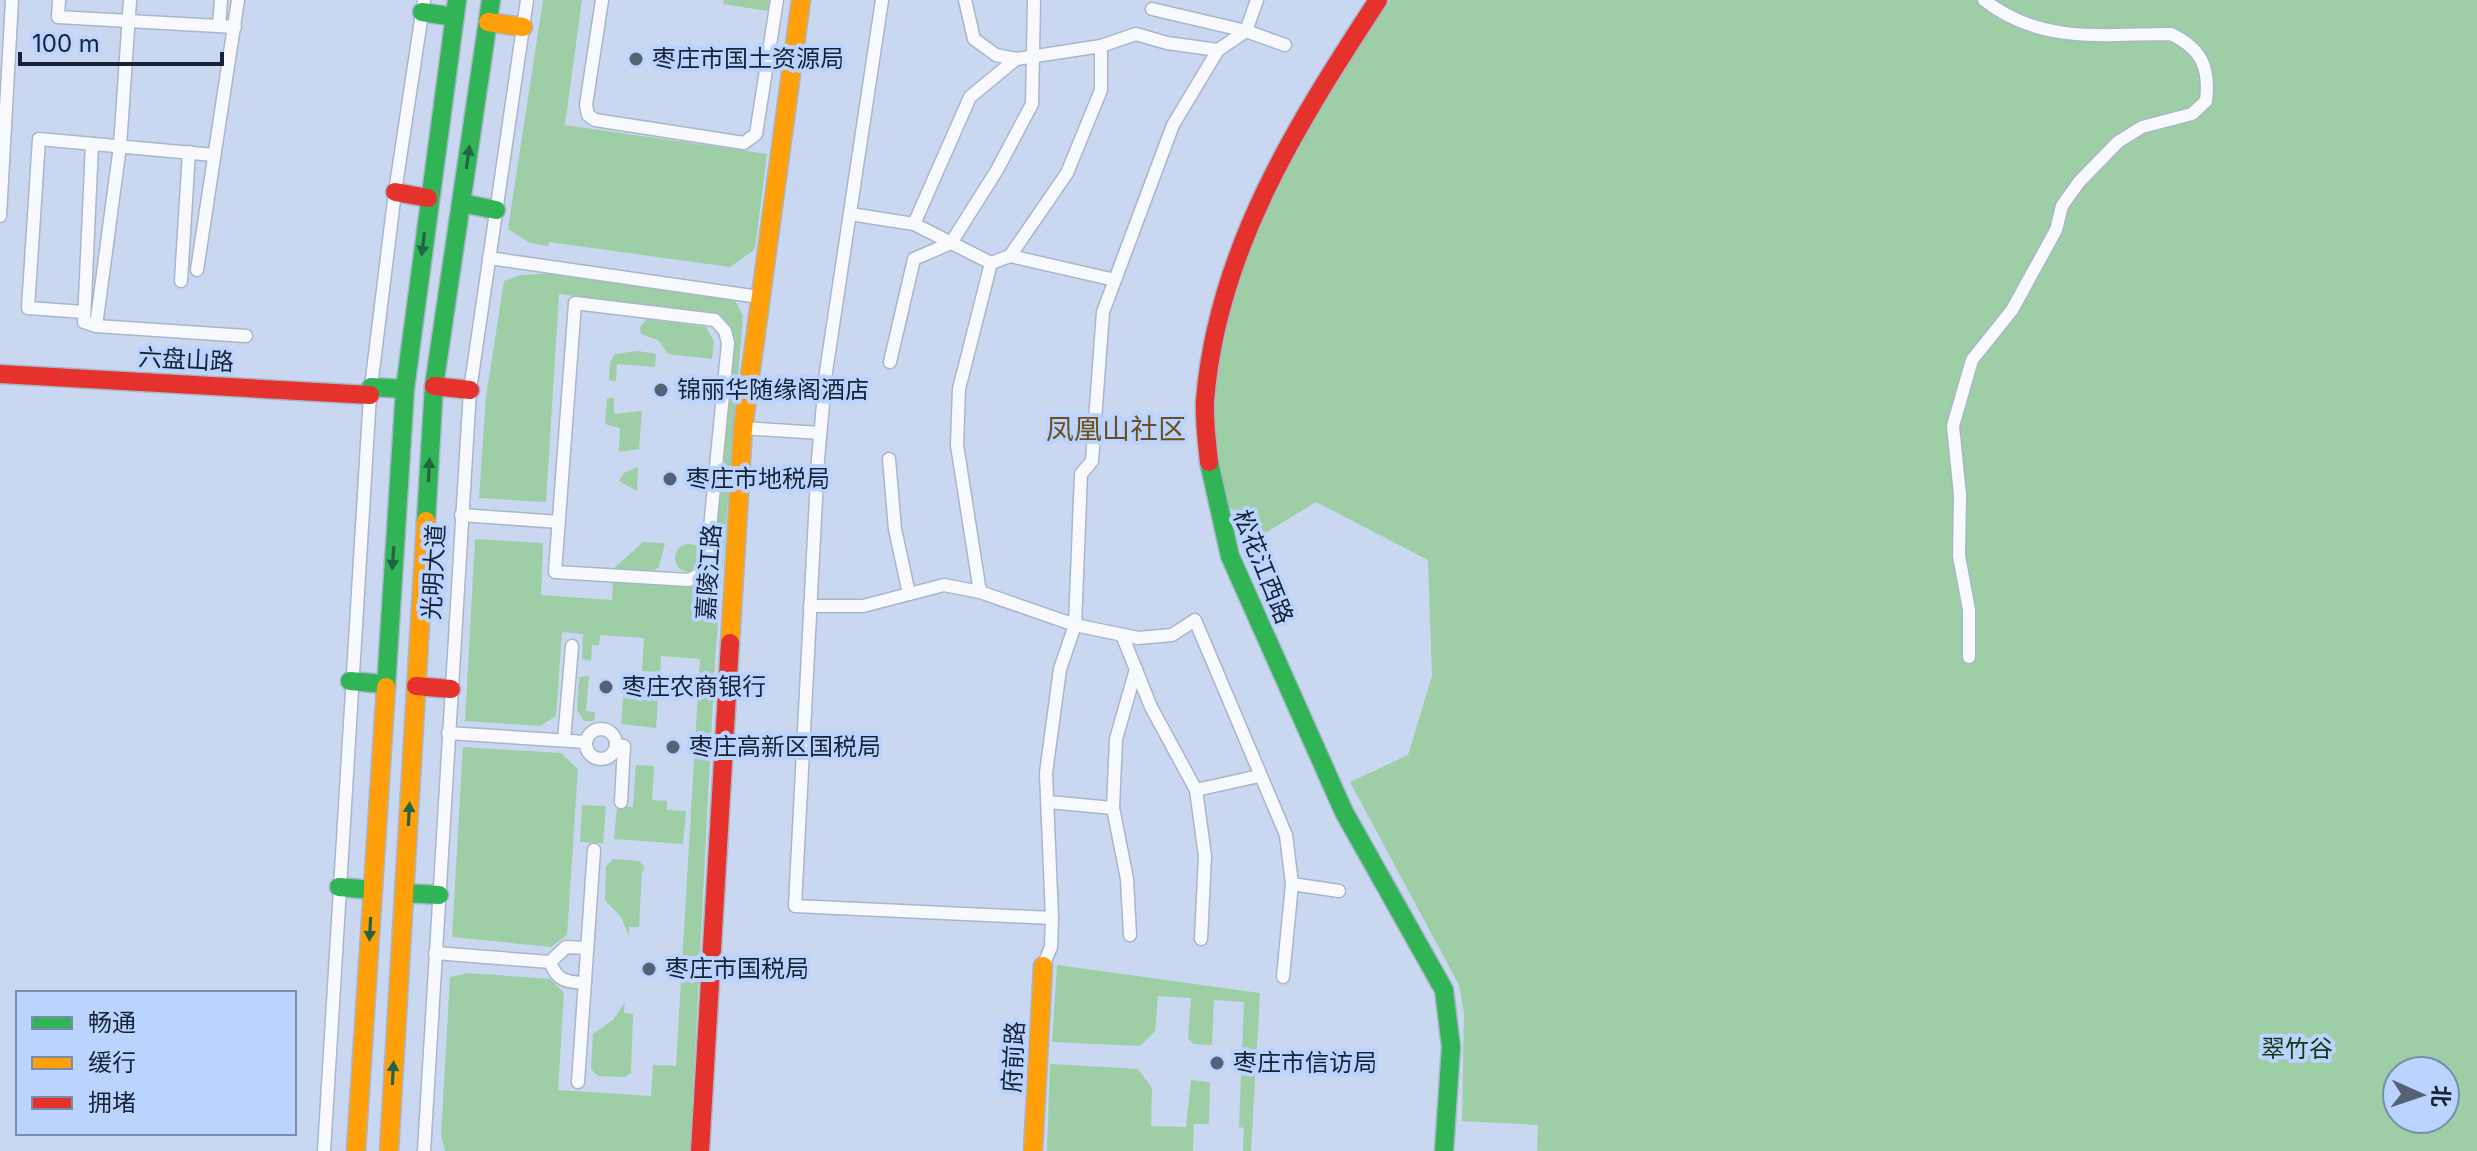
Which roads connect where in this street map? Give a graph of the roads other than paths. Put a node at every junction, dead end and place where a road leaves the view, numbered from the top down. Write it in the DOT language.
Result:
graph roads {
  1 [pos="12,0"];
  2 [pos="59,0"];
  3 [pos="130,0"];
  4 [pos="221,0"];
  5 [pos="238,0"];
  6 [pos="491,0"];
  7 [pos="527,0"];
  8 [pos="602,0"];
  9 [pos="777,0"];
  10 [pos="801,0"];
  11 [pos="882,0"];
  12 [pos="965,0"];
  13 [pos="1034,0"];
  14 [pos="1257,0"];
  15 [pos="1378,0"];
  16 [pos="1984,0"];
  17 [pos="423,6"];
  18 [pos="456,8"];
  19 [pos="1152,9"];
  20 [pos="128,20"];
  21 [pos="488,22"];
  22 [pos="219,26"];
  23 [pos="235,27"];
  24 [pos="523,27"];
  25 [pos="1246,31"];
  26 [pos="1285,45"];
  27 [pos="1101,46"];
  28 [pos="1218,50"];
  29 [pos="1033,57"];
  30 [pos="1016,59"];
  31 [pos="92,144"];
  32 [pos="120,146"];
  33 [pos="189,152"];
  34 [pos="214,155"];
  35 [pos="395,192"];
  36 [pos="428,198"];
  37 [pos="461,203"];
  38 [pos="496,210"];
  39 [pos="850,214"];
  40 [pos="0,216"];
  41 [pos="914,224"];
  42 [pos="951,243"];
  43 [pos="1010,256"];
  44 [pos="489,258"];
  45 [pos="991,263"];
  46 [pos="197,270"];
  47 [pos="1115,280"];
  48 [pos="181,281"];
  49 [pos="759,297"];
  50 [pos="84,312"];
  51 [pos="96,326"];
  52 [pos="246,336"];
  53 [pos="890,362"];
  54 [pos="0,374"];
  55 [pos="434,386"];
  56 [pos="405,389"];
  57 [pos="470,390"];
  58 [pos="370,391"];
  59 [pos="743,428"];
  60 [pos="820,433"];
  61 [pos="889,459"];
  62 [pos="461,515"];
  63 [pos="559,522"];
  64 [pos="980,592"];
  65 [pos="909,594"];
  66 [pos="810,606"];
  67 [pos="1075,625"];
  68 [pos="1122,635"];
  69 [pos="572,646"];
  70 [pos="1969,657"];
  71 [pos="1136,669"];
  72 [pos="350,681"];
  73 [pos="384,684"];
  74 [pos="416,686"];
  75 [pos="451,689"];
  76 [pos="448,733"];
  77 [pos="564,740"];
  78 [pos="586,742"];
  79 [pos="616,745"];
  80 [pos="1259,776"];
  81 [pos="1196,790"];
  82 [pos="621,802"];
  83 [pos="1048,802"];
  84 [pos="1113,808"];
  85 [pos="594,850"];
  86 [pos="1292,884"];
  87 [pos="339,887"];
  88 [pos="372,890"];
  89 [pos="1339,891"];
  90 [pos="404,893"];
  91 [pos="439,895"];
  92 [pos="1052,918"];
  93 [pos="1130,935"];
  94 [pos="1201,939"];
  95 [pos="587,948"];
  96 [pos="435,953"];
  97 [pos="550,962"];
  98 [pos="1043,966"];
  99 [pos="1283,977"];
  100 [pos="585,983"];
  101 [pos="578,1082"];
  102 [pos="324,1151"];
  103 [pos="356,1151"];
  104 [pos="389,1151"];
  105 [pos="424,1151"];
  106 [pos="700,1151"];
  107 [pos="1033,1151"];
  108 [pos="1444,1151"];
  1 -- 40 [label="street"];
  2 -- 20 [label="street"];
  3 -- 20 [label="street"];
  4 -- 22 [label="street"];
  5 -- 23 [label="street"];
  6 -- 21 [label="main road, 光明大道"];
  7 -- 24 [label="street, 光明大道"];
  8 -- 9 [label="street"];
  10 -- 49 [label="main road, 嘉陵江路"];
  11 -- 39 [label="street"];
  12 -- 30 [label="street"];
  13 -- 29 [label="street"];
  14 -- 25 [label="street"];
  15 -- 108 [label="main road, 松花江西路"];
  16 -- 70 [label="street"];
  17 -- 18 [label="main road"];
  17 -- 35 [label="street"];
  18 -- 36 [label="main road, 光明大道"];
  19 -- 25 [label="street"];
  20 -- 22 [label="street"];
  20 -- 32 [label="street"];
  21 -- 24 [label="main road"];
  37 -- 21 [label="main road, 光明大道, one-way"];
  22 -- 23 [label="street"];
  23 -- 34 [label="street"];
  24 -- 38 [label="street, 光明大道"];
  25 -- 26 [label="street"];
  25 -- 28 [label="street"];
  27 -- 28 [label="street"];
  27 -- 29 [label="street"];
  27 -- 43 [label="street"];
  28 -- 47 [label="street"];
  29 -- 30 [label="street"];
  29 -- 42 [label="street"];
  30 -- 41 [label="street"];
  31 -- 32 [label="street"];
  31 -- 50 [label="street"];
  31 -- 50 [label="street"];
  32 -- 33 [label="street"];
  32 -- 51 [label="street"];
  33 -- 34 [label="street"];
  33 -- 48 [label="street"];
  34 -- 46 [label="street"];
  35 -- 36 [label="main road"];
  35 -- 58 [label="street"];
  36 -- 56 [label="main road, 光明大道, one-way"];
  37 -- 38 [label="main road"];
  37 -- 55 [label="main road, 光明大道"];
  38 -- 44 [label="street, 光明大道"];
  39 -- 41 [label="street"];
  39 -- 60 [label="street"];
  41 -- 42 [label="street"];
  42 -- 45 [label="street"];
  42 -- 53 [label="street"];
  43 -- 45 [label="street"];
  43 -- 47 [label="street"];
  44 -- 49 [label="street"];
  44 -- 57 [label="street, 光明大道"];
  45 -- 64 [label="street"];
  47 -- 67 [label="street"];
  49 -- 59 [label="main road, 嘉陵江路"];
  50 -- 51 [label="street"];
  51 -- 52 [label="street"];
  54 -- 58 [label="main road, 六盘山路"];
  55 -- 57 [label="main road"];
  74 -- 55 [label="main road, 光明大道, one-way"];
  56 -- 58 [label="main road, 六盘山路"];
  56 -- 73 [label="main road, 光明大道, one-way"];
  57 -- 62 [label="street, 光明大道"];
  58 -- 72 [label="street"];
  59 -- 60 [label="street"];
  59 -- 106 [label="main road, 嘉陵江路"];
  60 -- 66 [label="street"];
  61 -- 65 [label="street"];
  62 -- 63 [label="street"];
  62 -- 75 [label="street, 光明大道"];
  63 -- 63 [label="street"];
  64 -- 65 [label="street"];
  64 -- 67 [label="street"];
  65 -- 66 [label="street"];
  66 -- 92 [label="street"];
  67 -- 68 [label="street"];
  67 -- 83 [label="street"];
  68 -- 71 [label="street"];
  68 -- 80 [label="street"];
  69 -- 77 [label="street"];
  71 -- 81 [label="street"];
  71 -- 84 [label="street"];
  72 -- 73 [label="main road"];
  72 -- 87 [label="street"];
  73 -- 88 [label="main road, 光明大道"];
  74 -- 75 [label="main road"];
  90 -- 74 [label="main road, 光明大道, one-way"];
  75 -- 76 [label="street, 光明大道"];
  76 -- 77 [label="street"];
  76 -- 91 [label="street, 光明大道"];
  77 -- 78 [label="street"];
  78 -- 79 [label="street"];
  78 -- 79 [label="street"];
  79 -- 82 [label="street"];
  80 -- 81 [label="street"];
  80 -- 86 [label="street"];
  81 -- 94 [label="street"];
  83 -- 84 [label="street"];
  83 -- 92 [label="street"];
  84 -- 93 [label="street"];
  85 -- 95 [label="street"];
  86 -- 89 [label="street"];
  86 -- 99 [label="street"];
  87 -- 88 [label="main road"];
  87 -- 102 [label="street"];
  88 -- 103 [label="main road, 光明大道, one-way"];
  90 -- 91 [label="main road"];
  104 -- 90 [label="main road, 光明大道, one-way"];
  91 -- 96 [label="street, 光明大道"];
  92 -- 98 [label="street"];
  95 -- 97 [label="street"];
  95 -- 100 [label="street"];
  96 -- 97 [label="street"];
  96 -- 105 [label="street, 光明大道"];
  97 -- 100 [label="street"];
  98 -- 107 [label="main road, 府前路"];
  100 -- 101 [label="street"];
}
